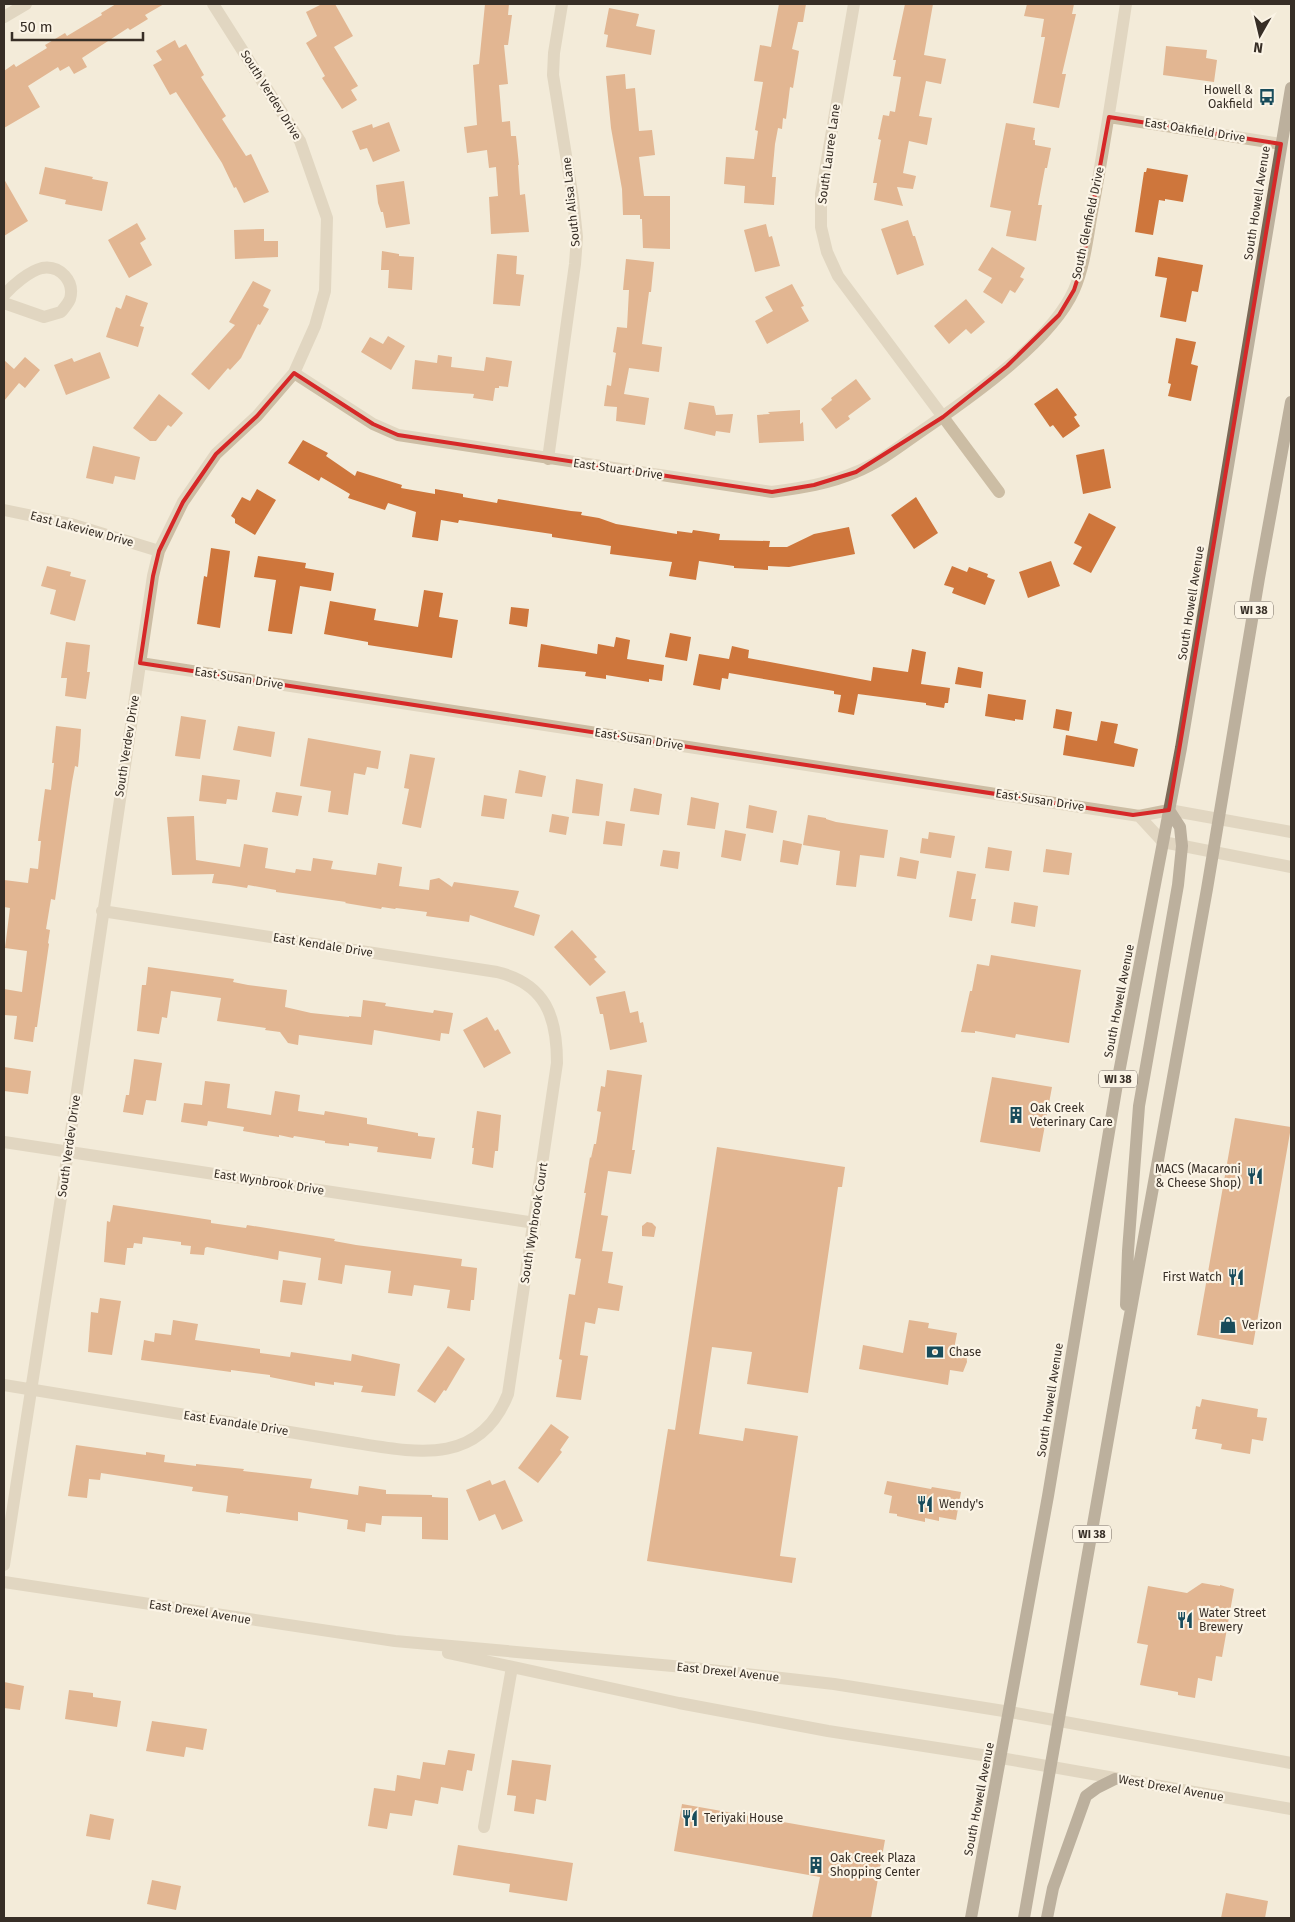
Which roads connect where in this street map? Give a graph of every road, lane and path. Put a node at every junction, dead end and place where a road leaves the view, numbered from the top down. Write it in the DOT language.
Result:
graph roads {
  1 [pos="26,4"];
  2 [pos="213,4"];
  3 [pos="562,4"];
  4 [pos="854,4"];
  5 [pos="1126,4"];
  6 [pos="4,17"];
  7 [pos="1291,88"];
  8 [pos="1109,117"];
  9 [pos="1286,148"];
  10 [pos="4,296"];
  11 [pos="4,303"];
  12 [pos="294,373"];
  13 [pos="1291,402"];
  14 [pos="943,417"];
  15 [pos="548,459"];
  16 [pos="999,492"];
  17 [pos="4,510"];
  18 [pos="159,551"];
  19 [pos="140,663"];
  20 [pos="1169,810"];
  21 [pos="1139,816"];
  22 [pos="1219,819"];
  23 [pos="1291,832"];
  24 [pos="1163,842"];
  25 [pos="1182,846"];
  26 [pos="1214,852"];
  27 [pos="1291,867"];
  28 [pos="102,911"];
  29 [pos="538,994"];
  30 [pos="4,1142"];
  31 [pos="68,1152"];
  32 [pos="535,1223"];
  33 [pos="1124,1348"];
  34 [pos="4,1385"];
  35 [pos="31,1390"];
  36 [pos="468,1442"];
  37 [pos="4,1564"];
  38 [pos="4,1582"];
  39 [pos="395,1641"];
  40 [pos="512,1667"];
  41 [pos="1010,1712"];
  42 [pos="1059,1721"];
  43 [pos="1001,1758"];
  44 [pos="1291,1763"];
  45 [pos="1050,1766"];
  46 [pos="1115,1778"];
  47 [pos="1291,1809"];
  48 [pos="484,1827"];
  49 [pos="971,1918"];
  50 [pos="1024,1918"];
  51 [pos="1047,1918"];
  1 -- 6 [label="street"];
  2 -- 12 [label="street, South Verdev Drive"];
  3 -- 15 [label="street, South Alisa Lane"];
  4 -- 14 [label="street, South Lauree Lane"];
  5 -- 8 [label="street, South Glenfield Drive"];
  7 -- 9 [label="main road, South Howell Avenue / WI 38"];
  8 -- 9 [label="street, East Oakfield Drive"];
  8 -- 14 [label="street, South Glenfield Drive"];
  9 -- 20 [label="main road, South Howell Avenue / WI 38"];
  10 -- 11 [label="street"];
  12 -- 15 [label="street, East Stuart Drive"];
  12 -- 18 [label="street, South Verdev Drive"];
  13 -- 22 [label="main road, WI 38"];
  14 -- 15 [label="street, East Stuart Drive"];
  14 -- 16 [label="street, South Lauree Lane"];
  17 -- 18 [label="street, East Lakeview Drive"];
  18 -- 19 [label="street, South Verdev Drive"];
  19 -- 21 [label="street, East Susan Drive"];
  19 -- 28 [label="street, South Verdev Drive"];
  20 -- 21 [label="street, East Susan Drive"];
  20 -- 22 [label="street"];
  20 -- 24 [label="main road, South Howell Avenue / WI 38"];
  20 -- 25 [label="main road"];
  21 -- 24 [label="street"];
  22 -- 23 [label="street"];
  22 -- 26 [label="main road, WI 38"];
  24 -- 25 [label="street"];
  24 -- 41 [label="main road, South Howell Avenue / WI 38"];
  25 -- 26 [label="street"];
  25 -- 33 [label="main road"];
  26 -- 27 [label="street"];
  26 -- 33 [label="main road, WI 38"];
  28 -- 29 [label="street, East Kendale Drive"];
  28 -- 31 [label="street, South Verdev Drive"];
  29 -- 32 [label="street, South Wynbrook Court"];
  30 -- 31 [label="street, East Wynbrook Drive"];
  31 -- 32 [label="street, East Wynbrook Drive"];
  31 -- 35 [label="street, South Verdev Drive"];
  32 -- 36 [label="street, South Wynbrook Court"];
  33 -- 42 [label="main road, WI 38"];
  34 -- 35 [label="street, East Evandale Drive"];
  35 -- 36 [label="street, East Evandale Drive"];
  35 -- 37 [label="street, South Verdev Drive"];
  38 -- 39 [label="street, East Drexel Avenue"];
  39 -- 40 [label="street, East Drexel Avenue"];
  39 -- 41 [label="street, East Drexel Avenue"];
  40 -- 43 [label="street, East Drexel Avenue"];
  40 -- 48 [label="street"];
  41 -- 42 [label="street, East Drexel Avenue"];
  41 -- 43 [label="main road, South Howell Avenue / WI 38"];
  42 -- 44 [label="street"];
  42 -- 45 [label="main road, WI 38"];
  43 -- 45 [label="street, East Drexel Avenue"];
  43 -- 49 [label="main road, South Howell Avenue / WI 38"];
  45 -- 46 [label="street, West Drexel Avenue"];
  45 -- 50 [label="main road, WI 38"];
  46 -- 47 [label="street, West Drexel Avenue"];
  46 -- 51 [label="main road"];
}
